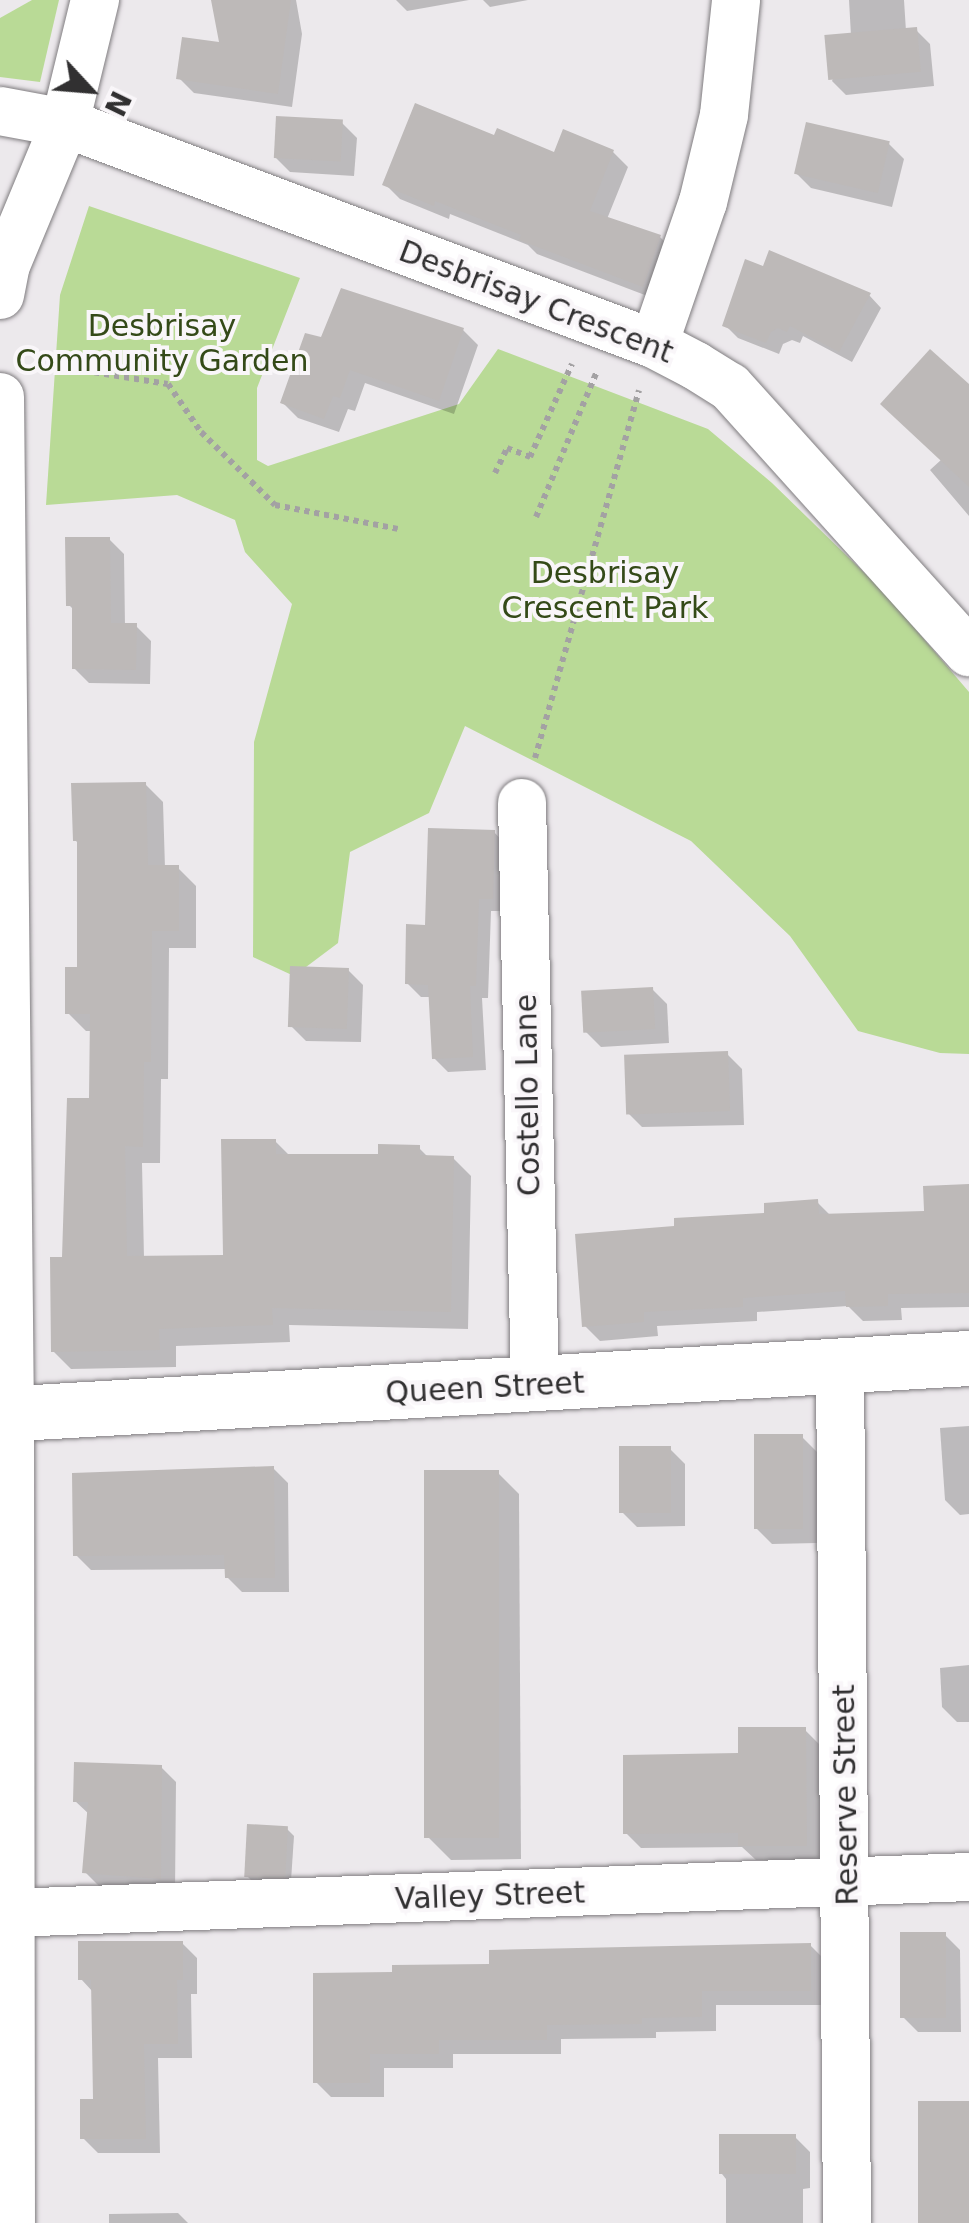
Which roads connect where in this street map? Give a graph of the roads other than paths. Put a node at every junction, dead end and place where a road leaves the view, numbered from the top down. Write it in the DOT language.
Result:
graph roads {
  1 [pos="95,0"];
  2 [pos="736,0"];
  3 [pos="0,111"];
  4 [pos="65,123"];
  5 [pos="2,273"];
  6 [pos="648,361"];
  7 [pos="0,397"];
  8 [pos="969,652"];
  9 [pos="522,803"];
  10 [pos="969,1358"];
  11 [pos="840,1366"];
  12 [pos="535,1386"];
  13 [pos="5,1414"];
  14 [pos="969,1877"];
  15 [pos="847,1884"];
  16 [pos="10,1913"];
  17 [pos="11,2223"];
  18 [pos="846,2223"];
  1 -- 4 [label="street"];
  2 -- 6 [label="street"];
  3 -- 4 [label="street, Desbrisay Crescent"];
  4 -- 5 [label="street"];
  4 -- 6 [label="street, Desbrisay Crescent"];
  6 -- 8 [label="street, Desbrisay Crescent"];
  7 -- 13 [label="street"];
  9 -- 12 [label="street, Costello Lane"];
  10 -- 11 [label="street, Queen Street"];
  11 -- 12 [label="street, Queen Street"];
  11 -- 15 [label="street, Reserve Street"];
  12 -- 13 [label="street, Queen Street"];
  13 -- 16 [label="street"];
  14 -- 15 [label="street, Valley Street"];
  15 -- 16 [label="street, Valley Street"];
  15 -- 18 [label="street, Reserve Street"];
  16 -- 17 [label="street"];
}
